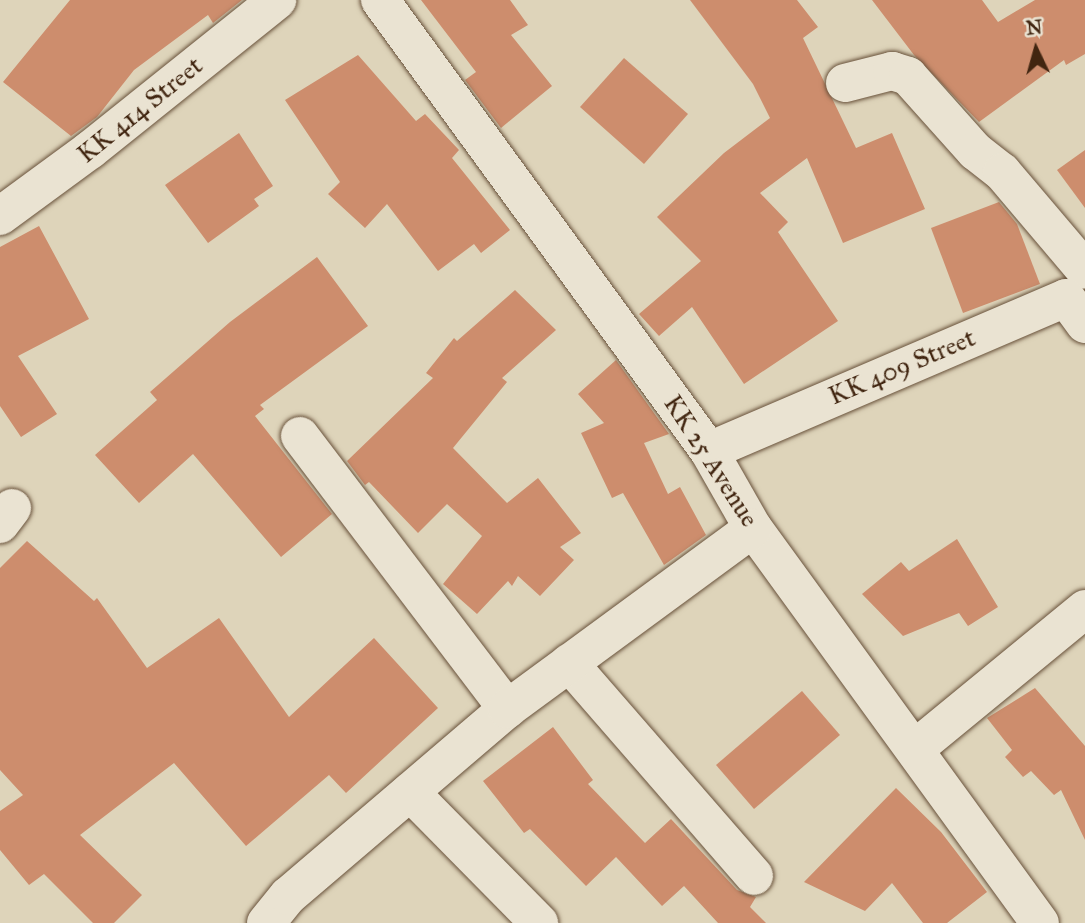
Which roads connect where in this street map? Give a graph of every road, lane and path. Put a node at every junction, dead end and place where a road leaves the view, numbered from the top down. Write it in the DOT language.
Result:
graph roads {
  1 [pos="276,0"];
  2 [pos="380,0"];
  3 [pos="845,83"];
  4 [pos="0,216"];
  5 [pos="1080,294"];
  6 [pos="300,436"];
  7 [pos="709,451"];
  8 [pos="753,528"];
  9 [pos="1085,609"];
  10 [pos="569,663"];
  11 [pos="507,709"];
  12 [pos="916,748"];
  13 [pos="410,792"];
  14 [pos="754,876"];
  15 [pos="267,923"];
  16 [pos="539,923"];
  17 [pos="1040,923"];
  1 -- 4 [label="street, KK 414 Street"];
  2 -- 7 [label="street, KK 25 Avenue"];
  3 -- 5 [label="street"];
  5 -- 7 [label="street, KK 409 Street"];
  6 -- 11 [label="street"];
  7 -- 8 [label="street, KK 25 Avenue"];
  8 -- 10 [label="street"];
  8 -- 12 [label="street, KK 25 Avenue"];
  9 -- 12 [label="street"];
  10 -- 11 [label="street"];
  10 -- 14 [label="street"];
  11 -- 13 [label="street"];
  12 -- 17 [label="street, KK 25 Avenue"];
  13 -- 15 [label="street"];
  13 -- 16 [label="street"];
}
